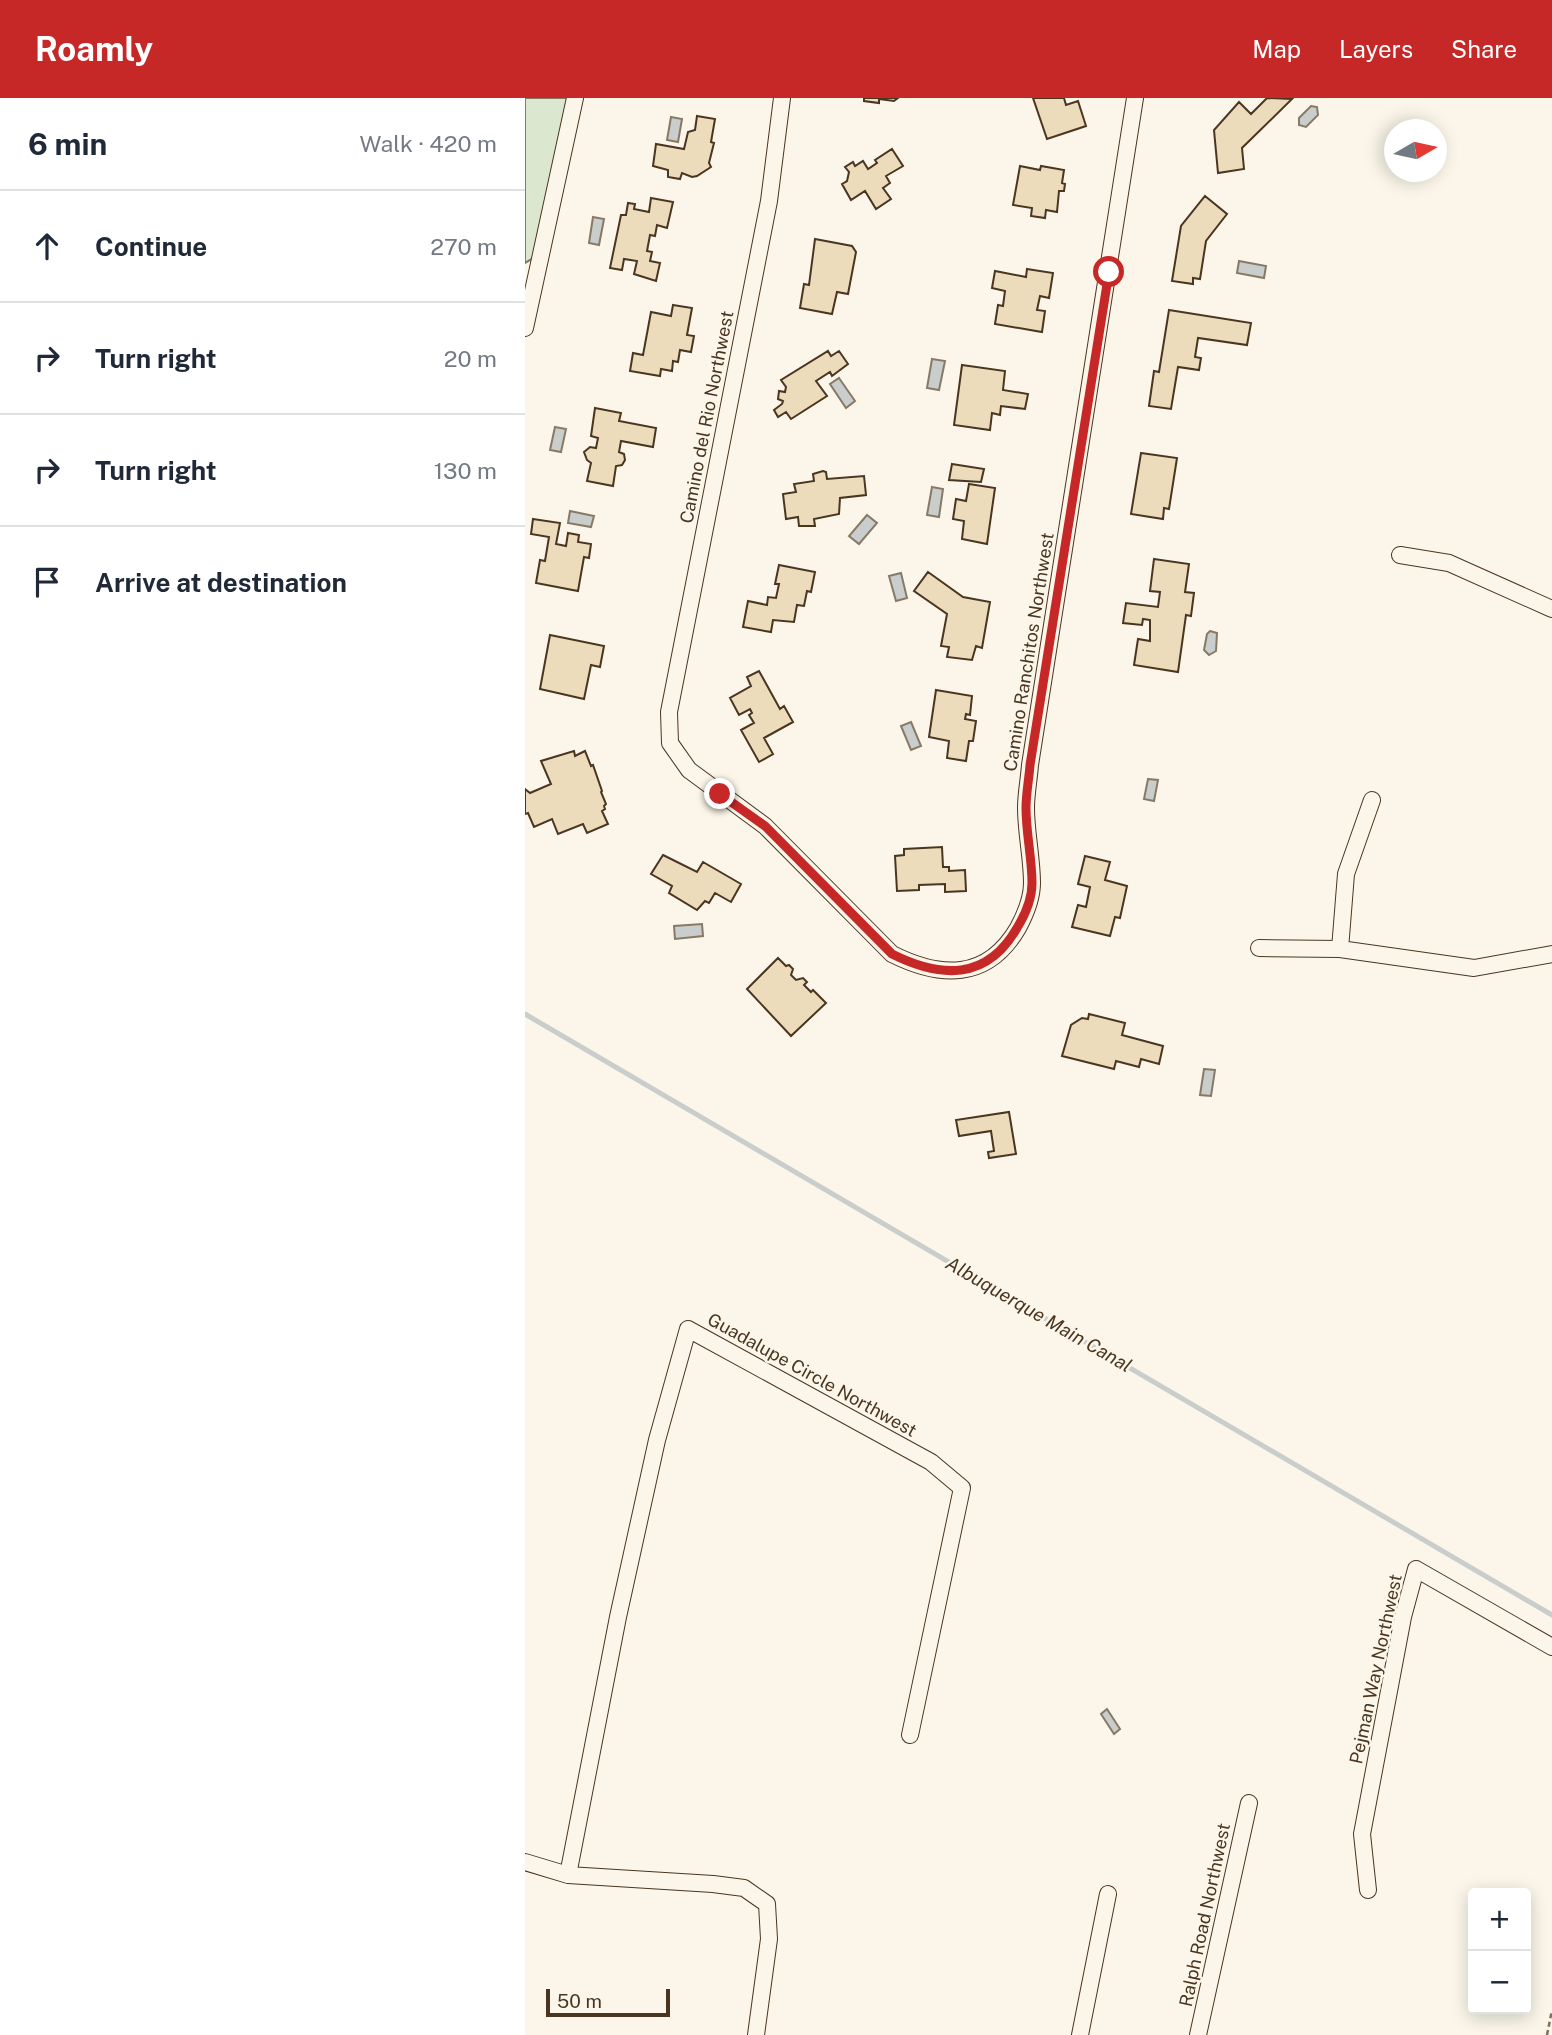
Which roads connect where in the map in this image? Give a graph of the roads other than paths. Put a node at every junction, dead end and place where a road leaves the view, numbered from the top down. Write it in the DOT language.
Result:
graph roads {
  1 [pos="575,98"];
  2 [pos="782,98"];
  3 [pos="1135,98"];
  4 [pos="525,328"];
  5 [pos="1401,555"];
  6 [pos="1552,609"];
  7 [pos="670,743"];
  8 [pos="1372,800"];
  9 [pos="1259,948"];
  10 [pos="1340,949"];
  11 [pos="1552,954"];
  12 [pos="1552,1647"];
  13 [pos="910,1735"];
  14 [pos="1249,1803"];
  15 [pos="525,1862"];
  16 [pos="568,1875"];
  17 [pos="1369,1890"];
  18 [pos="1108,1894"];
  19 [pos="757,2035"];
  20 [pos="1080,2035"];
  21 [pos="1198,2035"];
  1 -- 4 [label="street"];
  2 -- 7 [label="street, Camino del Rio Northwest"];
  3 -- 7 [label="street, Camino Ranchitos Northwest"];
  5 -- 6 [label="street"];
  8 -- 10 [label="street"];
  9 -- 10 [label="street"];
  10 -- 11 [label="street"];
  12 -- 17 [label="street, Pejman Way Northwest"];
  13 -- 16 [label="street, Guadalupe Circle Northwest"];
  14 -- 21 [label="street, Ralph Road Northwest"];
  15 -- 16 [label="street"];
  16 -- 19 [label="street"];
  18 -- 20 [label="street"];
}
